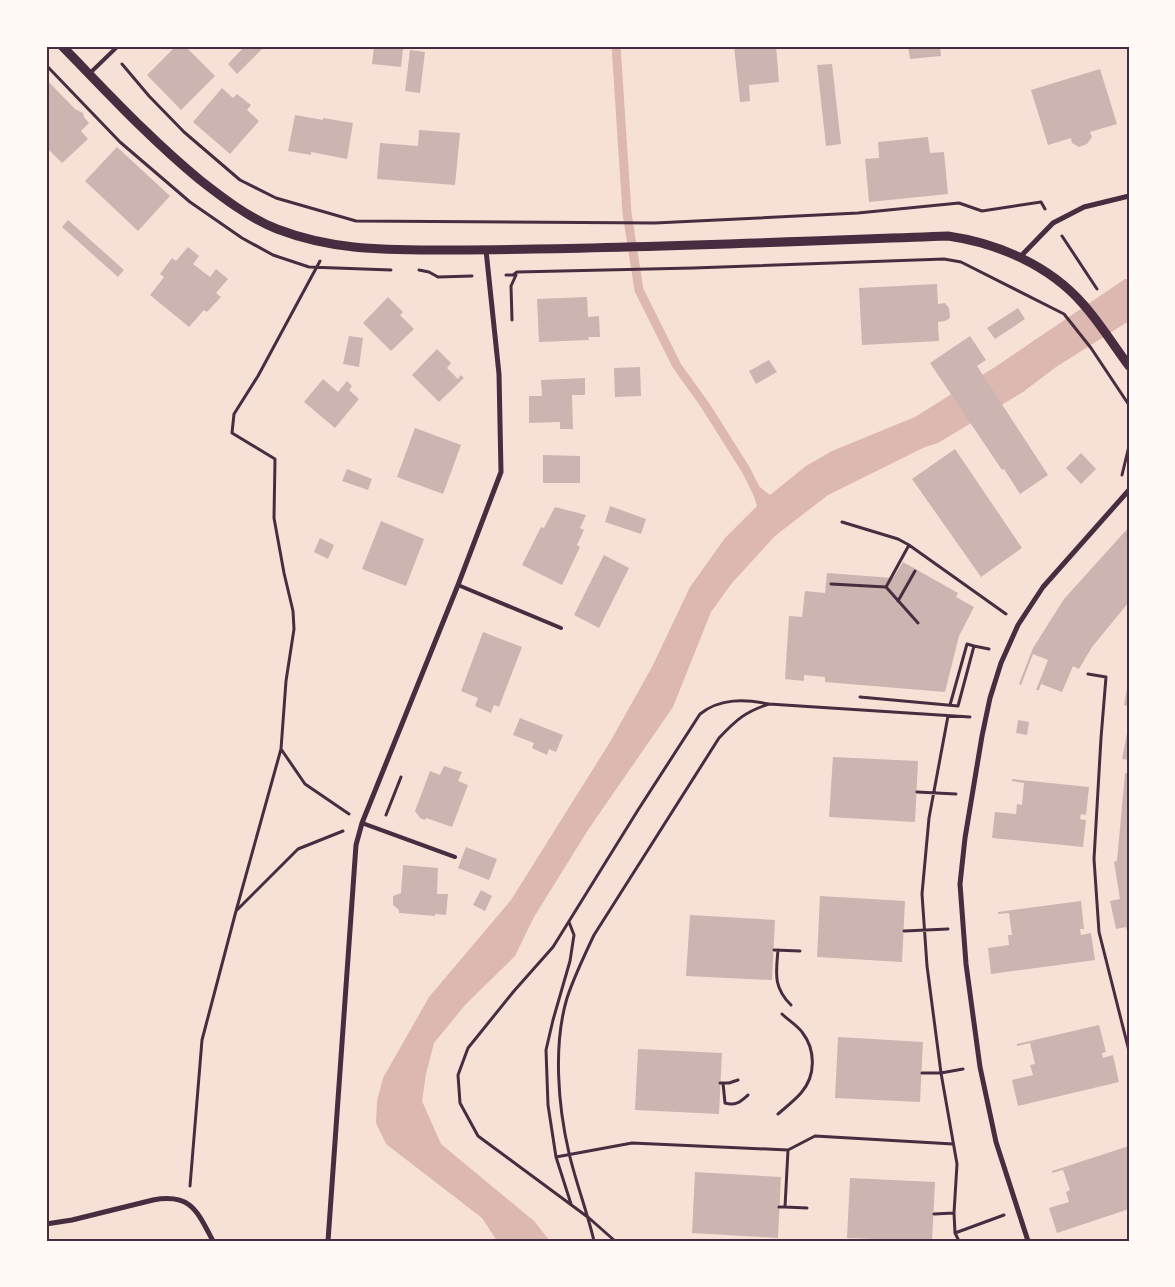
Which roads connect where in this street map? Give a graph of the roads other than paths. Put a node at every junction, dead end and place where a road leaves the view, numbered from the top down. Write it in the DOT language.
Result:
graph roads {
  1 [pos="62,46"];
  2 [pos="118,46"];
  3 [pos="89,74"];
  4 [pos="1129,196"];
  5 [pos="486,250"];
  6 [pos="1020,257"];
  7 [pos="1129,366"];
  8 [pos="1129,490"];
  9 [pos="458,584"];
  10 [pos="561,628"];
  11 [pos="362,823"];
  12 [pos="455,857"];
  13 [pos="46,1224"];
  14 [pos="213,1241"];
  15 [pos="328,1241"];
  16 [pos="1028,1241"];
  1 -- 3 [label="street"];
  2 -- 3 [label="lane"];
  3 -- 5 [label="street"];
  4 -- 6 [label="street"];
  5 -- 6 [label="street"];
  5 -- 9 [label="street"];
  6 -- 7 [label="street"];
  8 -- 16 [label="street"];
  9 -- 10 [label="lane"];
  9 -- 11 [label="street"];
  11 -- 12 [label="lane"];
  11 -- 15 [label="street"];
  13 -- 14 [label="street"];
}
